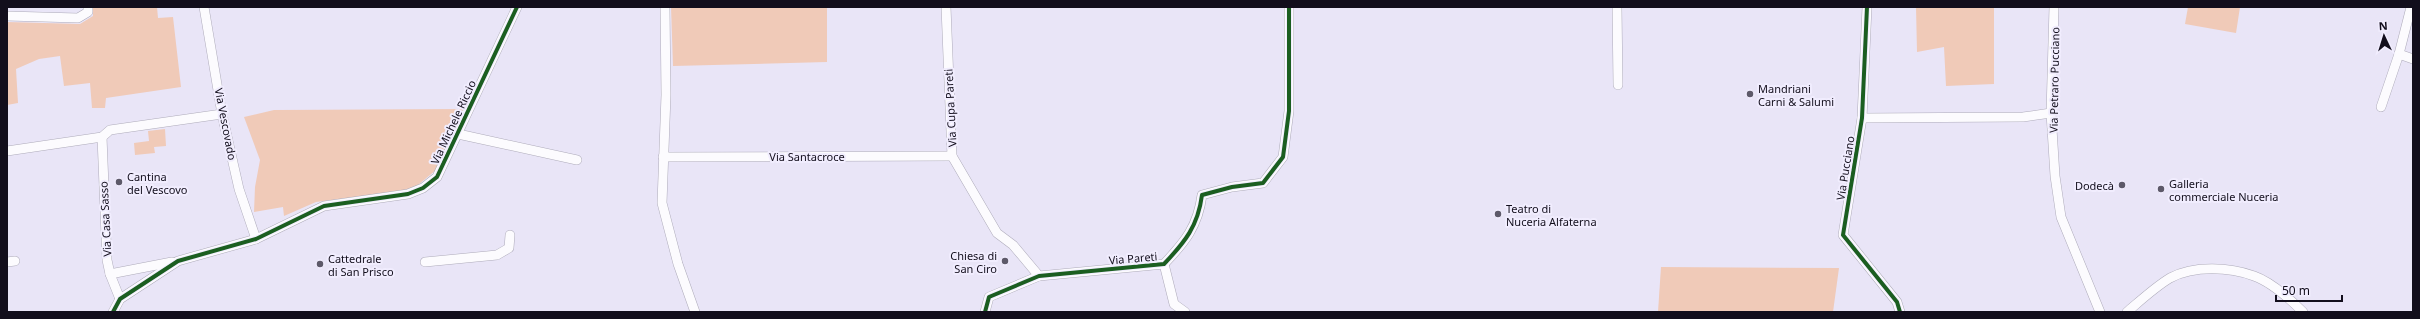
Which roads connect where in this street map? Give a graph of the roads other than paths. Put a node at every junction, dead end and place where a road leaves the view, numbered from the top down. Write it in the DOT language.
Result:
graph roads {
  1 [pos="88,7"];
  2 [pos="204,7"];
  3 [pos="517,7"];
  4 [pos="665,7"];
  5 [pos="946,7"];
  6 [pos="1289,7"];
  7 [pos="1617,7"];
  8 [pos="1868,7"];
  9 [pos="2054,7"];
  10 [pos="2411,7"];
  11 [pos="7,16"];
  12 [pos="2398,54"];
  13 [pos="2413,59"];
  14 [pos="1618,85"];
  15 [pos="2380,107"];
  16 [pos="2051,113"];
  17 [pos="222,114"];
  18 [pos="1862,118"];
  19 [pos="458,134"];
  20 [pos="102,137"];
  21 [pos="7,151"];
  22 [pos="952,156"];
  23 [pos="663,157"];
  24 [pos="577,160"];
  25 [pos="510,235"];
  26 [pos="256,239"];
  27 [pos="178,261"];
  28 [pos="425,262"];
  29 [pos="1164,264"];
  30 [pos="110,274"];
  31 [pos="1039,276"];
  32 [pos="120,299"];
  33 [pos="113,312"];
  34 [pos="694,312"];
  35 [pos="985,312"];
  36 [pos="1185,312"];
  37 [pos="1900,312"];
  38 [pos="2100,312"];
  39 [pos="2127,312"];
  40 [pos="2303,312"];
  1 -- 11 [label="street"];
  2 -- 17 [label="street, Via Vescovado"];
  3 -- 19 [label="street, Via Michele Riccio"];
  4 -- 23 [label="street"];
  5 -- 22 [label="street, Via Cupa Pareti"];
  6 -- 29 [label="street, Via Pareti"];
  7 -- 14 [label="street"];
  8 -- 18 [label="street, Via Pucciano"];
  9 -- 16 [label="street, Via Petraro Pucciano"];
  10 -- 12 [label="street"];
  12 -- 13 [label="street"];
  12 -- 15 [label="street"];
  16 -- 18 [label="street"];
  16 -- 38 [label="street, Via Petraro Pucciano"];
  17 -- 20 [label="street"];
  17 -- 26 [label="street, Via Vescovado"];
  18 -- 37 [label="street, Via Pucciano"];
  19 -- 24 [label="street, Via Michele Riccio"];
  19 -- 26 [label="street, Via Michele Riccio"];
  20 -- 21 [label="street"];
  20 -- 30 [label="street, Via Casa Sasso"];
  22 -- 23 [label="street, Via Santacroce"];
  22 -- 31 [label="street, Via Cupa Pareti"];
  23 -- 34 [label="street"];
  25 -- 28 [label="street"];
  26 -- 27 [label="street, Via Michele Riccio"];
  27 -- 30 [label="street"];
  27 -- 32 [label="street"];
  29 -- 31 [label="street, Via Pareti"];
  29 -- 36 [label="street"];
  30 -- 32 [label="street, Via Casa Sasso"];
  31 -- 35 [label="street, Via Pareti"];
  32 -- 33 [label="street"];
  39 -- 40 [label="street"];
}
